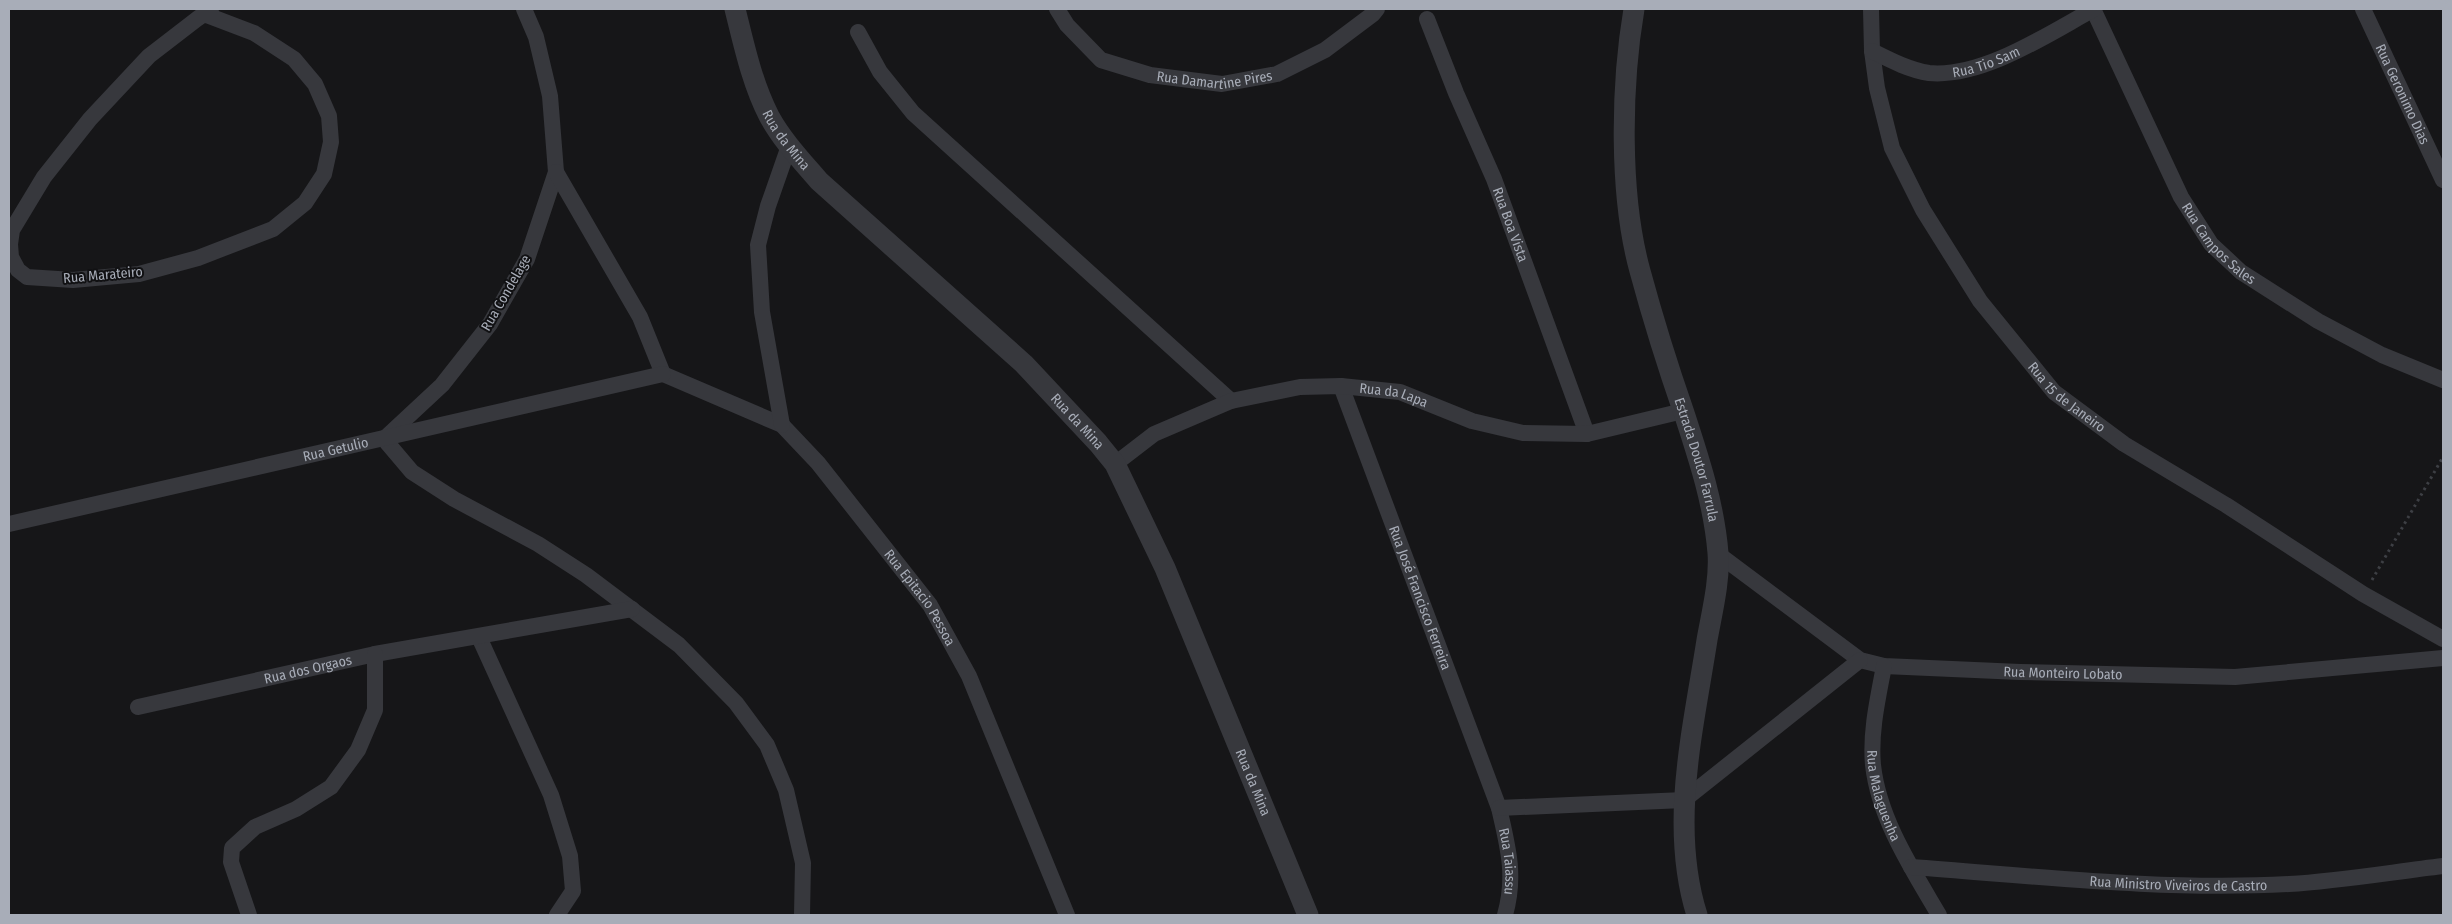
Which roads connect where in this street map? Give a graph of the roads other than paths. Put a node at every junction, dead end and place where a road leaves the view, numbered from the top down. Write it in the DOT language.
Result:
graph roads {
  1 [pos="524,9"];
  2 [pos="735,9"];
  3 [pos="1057,9"];
  4 [pos="1377,9"];
  5 [pos="1634,9"];
  6 [pos="1871,9"];
  7 [pos="2094,9"];
  8 [pos="2363,9"];
  9 [pos="208,12"];
  10 [pos="1427,19"];
  11 [pos="858,32"];
  12 [pos="1872,51"];
  13 [pos="788,146"];
  14 [pos="556,172"];
  15 [pos="2443,180"];
  16 [pos="663,374"];
  17 [pos="2443,380"];
  18 [pos="1341,386"];
  19 [pos="1231,401"];
  20 [pos="1683,411"];
  21 [pos="782,425"];
  22 [pos="1587,434"];
  23 [pos="384,439"];
  24 [pos="1114,464"];
  25 [pos="9,524"];
  26 [pos="1718,554"];
  27 [pos="632,609"];
  28 [pos="479,637"];
  29 [pos="2443,639"];
  30 [pos="375,654"];
  31 [pos="2443,658"];
  32 [pos="1860,660"];
  33 [pos="1884,666"];
  34 [pos="138,707"];
  35 [pos="1684,800"];
  36 [pos="1499,808"];
  37 [pos="2443,866"];
  38 [pos="1911,867"];
  39 [pos="249,915"];
  40 [pos="557,915"];
  41 [pos="802,915"];
  42 [pos="1067,915"];
  43 [pos="1308,915"];
  44 [pos="1505,915"];
  45 [pos="1697,915"];
  46 [pos="1939,915"];
  1 -- 14 [label="street, Rua Condelage"];
  2 -- 13 [label="street, Rua da Mina"];
  3 -- 4 [label="street, Rua Damartine Pires"];
  5 -- 20 [label="street, Estrada Doutor Farrula"];
  6 -- 12 [label="street, Rua 15 de Janeiro"];
  7 -- 12 [label="street, Rua Tio Sam"];
  7 -- 17 [label="street, Rua Campos Sales"];
  8 -- 15 [label="street, Rua Geronimo Dias"];
  9 -- 9 [label="street, Rua Marateiro"];
  10 -- 22 [label="street, Rua Boa Vista"];
  11 -- 19 [label="street"];
  12 -- 29 [label="street, Rua 15 de Janeiro"];
  13 -- 21 [label="street"];
  13 -- 24 [label="street, Rua da Mina"];
  14 -- 16 [label="street, Rua Condelage"];
  14 -- 23 [label="street, Rua Condelage"];
  16 -- 21 [label="street, Rua Epitacio Pessoa"];
  16 -- 23 [label="street, Rua Getulio"];
  18 -- 19 [label="street, Rua da Lapa"];
  18 -- 22 [label="street, Rua da Lapa"];
  18 -- 36 [label="street, Rua José Francisco Ferreira"];
  19 -- 24 [label="street, Rua da Lapa"];
  20 -- 22 [label="street, Rua da Lapa"];
  20 -- 26 [label="street, Estrada Doutor Farrula"];
  21 -- 42 [label="street, Rua Epitacio Pessoa"];
  23 -- 25 [label="street, Rua Getulio"];
  23 -- 27 [label="street"];
  24 -- 43 [label="street, Rua da Mina"];
  26 -- 32 [label="street, Rua Monteiro Lobato"];
  26 -- 35 [label="street, Estrada Doutor Farrula"];
  27 -- 28 [label="street, Rua dos Orgaos"];
  27 -- 41 [label="street"];
  28 -- 30 [label="street, Rua dos Orgaos"];
  28 -- 40 [label="street"];
  30 -- 34 [label="street, Rua dos Orgaos"];
  30 -- 39 [label="street"];
  31 -- 33 [label="street, Rua Monteiro Lobato"];
  32 -- 33 [label="street, Rua Monteiro Lobato"];
  32 -- 35 [label="street"];
  33 -- 38 [label="street, Rua Malaguenha"];
  35 -- 36 [label="street"];
  35 -- 45 [label="street, Estrada Doutor Farrula"];
  36 -- 44 [label="street, Rua Taiassu"];
  37 -- 38 [label="street, Rua Ministro Viveiros de Castro"];
  38 -- 46 [label="street, Rua Malaguenha"];
}
